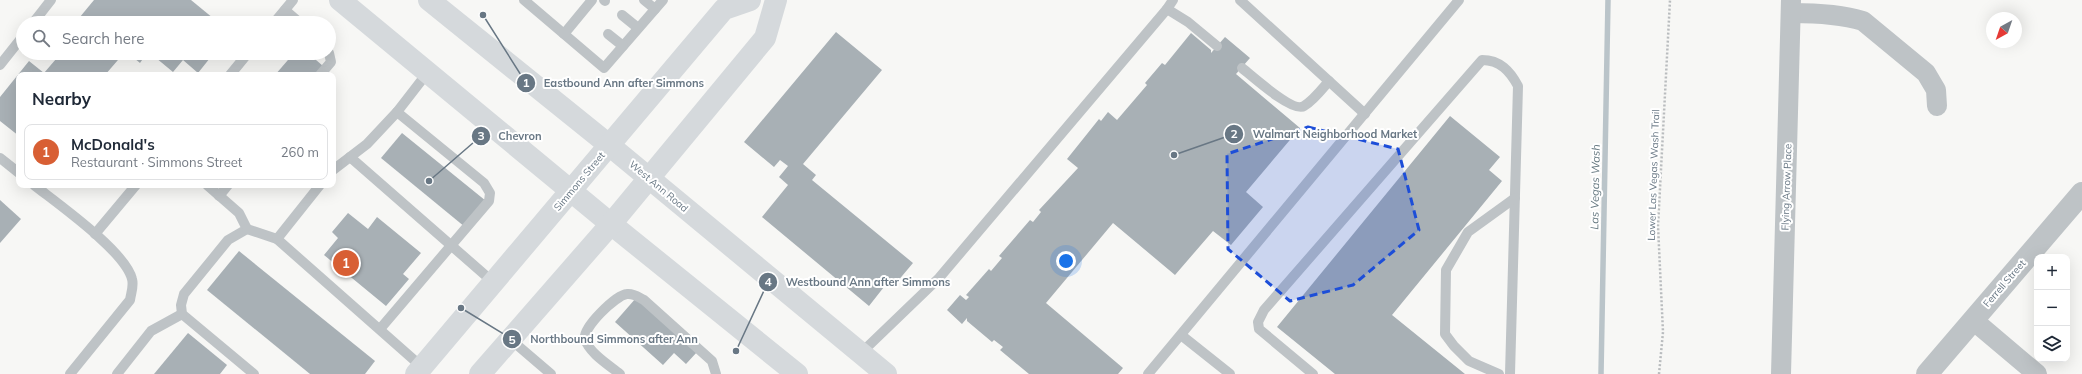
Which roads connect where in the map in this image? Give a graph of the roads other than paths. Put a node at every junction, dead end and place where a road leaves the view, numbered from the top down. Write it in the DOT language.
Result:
graph roads {
  1 [pos="51,0"];
  2 [pos="293,0"];
  3 [pos="340,0"];
  4 [pos="429,0"];
  5 [pos="524,0"];
  6 [pos="592,0"];
  7 [pos="644,0"];
  8 [pos="663,0"];
  9 [pos="750,0"];
  10 [pos="776,0"];
  11 [pos="1173,0"];
  12 [pos="1240,0"];
  13 [pos="1459,0"];
  14 [pos="1791,6"];
  15 [pos="654,9"];
  16 [pos="1167,9"];
  17 [pos="285,10"];
  18 [pos="38,16"];
  19 [pos="280,16"];
  20 [pos="292,16"];
  21 [pos="622,16"];
  22 [pos="638,28"];
  23 [pos="564,34"];
  24 [pos="608,34"];
  25 [pos="16,45"];
  26 [pos="623,46"];
  27 [pos="1217,46"];
  28 [pos="242,60"];
  29 [pos="331,60"];
  30 [pos="0,65"];
  31 [pos="1242,68"];
  32 [pos="232,72"];
  33 [pos="323,72"];
  34 [pos="428,72"];
  35 [pos="1329,81"];
  36 [pos="1937,106"];
  37 [pos="397,112"];
  38 [pos="1364,114"];
  39 [pos="609,145"];
  40 [pos="350,157"];
  41 [pos="0,158"];
  42 [pos="336,168"];
  43 [pos="16,171"];
  44 [pos="649,178"];
  45 [pos="38,188"];
  46 [pos="133,188"];
  47 [pos="210,188"];
  48 [pos="226,188"];
  49 [pos="318,188"];
  50 [pos="571,191"];
  51 [pos="2082,193"];
  52 [pos="219,196"];
  53 [pos="1515,198"];
  54 [pos="611,224"];
  55 [pos="247,229"];
  56 [pos="95,234"];
  57 [pos="277,239"];
  58 [pos="451,246"];
  59 [pos="493,282"];
  60 [pos="182,314"];
  61 [pos="1973,320"];
  62 [pos="380,330"];
  63 [pos="1181,335"];
  64 [pos="510,339"];
  65 [pos="861,353"];
  66 [pos="419,370"];
  67 [pos="786,371"];
  68 [pos="70,374"];
  69 [pos="117,374"];
  70 [pos="254,374"];
  71 [pos="480,374"];
  72 [pos="551,374"];
  73 [pos="620,374"];
  74 [pos="716,374"];
  75 [pos="886,374"];
  76 [pos="1148,374"];
  77 [pos="1230,374"];
  78 [pos="1313,374"];
  79 [pos="1499,374"];
  80 [pos="1510,374"];
  81 [pos="1781,374"];
  82 [pos="1927,374"];
  83 [pos="2037,374"];
  1 -- 18 [label="lane"];
  2 -- 17 [label="lane"];
  3 -- 34 [label="main road"];
  4 -- 39 [label="main road, West Ann Road"];
  5 -- 23 [label="lane"];
  6 -- 23 [label="lane"];
  7 -- 15 [label="lane"];
  8 -- 15 [label="lane"];
  9 -- 39 [label="main road, Simmons Street"];
  10 -- 44 [label="main road"];
  11 -- 16 [label="lane"];
  12 -- 35 [label="lane"];
  13 -- 38 [label="lane"];
  14 -- 36 [label="street"];
  14 -- 81 [label="street, Flying Arrow Place"];
  15 -- 22 [label="lane"];
  16 -- 27 [label="lane"];
  16 -- 65 [label="lane"];
  17 -- 19 [label="lane"];
  17 -- 20 [label="lane"];
  21 -- 22 [label="lane"];
  22 -- 26 [label="lane"];
  23 -- 26 [label="lane"];
  24 -- 26 [label="lane"];
  25 -- 30 [label="lane"];
  28 -- 32 [label="lane"];
  29 -- 33 [label="lane"];
  31 -- 35 [label="lane"];
  34 -- 37 [label="lane"];
  34 -- 50 [label="main road"];
  35 -- 38 [label="lane"];
  37 -- 40 [label="lane"];
  37 -- 58 [label="lane"];
  38 -- 63 [label="lane"];
  39 -- 44 [label="main road, West Ann Road"];
  39 -- 50 [label="main road, Simmons Street"];
  40 -- 42 [label="lane"];
  40 -- 58 [label="lane"];
  41 -- 43 [label="lane"];
  44 -- 54 [label="main road"];
  44 -- 65 [label="main road, West Ann Road"];
  45 -- 56 [label="lane"];
  46 -- 56 [label="lane"];
  47 -- 52 [label="lane"];
  48 -- 52 [label="lane"];
  49 -- 57 [label="lane"];
  50 -- 54 [label="main road"];
  50 -- 59 [label="main road, Simmons Street"];
  51 -- 61 [label="street, Ferrell Street"];
  52 -- 55 [label="lane"];
  53 -- 78 [label="lane"];
  53 -- 79 [label="lane"];
  53 -- 80 [label="lane"];
  54 -- 64 [label="main road"];
  54 -- 67 [label="main road"];
  55 -- 57 [label="lane"];
  55 -- 60 [label="lane"];
  56 -- 68 [label="lane"];
  57 -- 62 [label="lane"];
  58 -- 59 [label="lane"];
  58 -- 62 [label="lane"];
  59 -- 66 [label="main road, Simmons Street"];
  60 -- 69 [label="lane"];
  60 -- 70 [label="lane"];
  61 -- 82 [label="street, Ferrell Street"];
  61 -- 83 [label="street"];
  62 -- 66 [label="lane"];
  63 -- 76 [label="lane"];
  63 -- 77 [label="lane"];
  64 -- 71 [label="main road"];
  64 -- 72 [label="lane"];
  65 -- 75 [label="main road, West Ann Road"];
  73 -- 74 [label="lane"];
}
